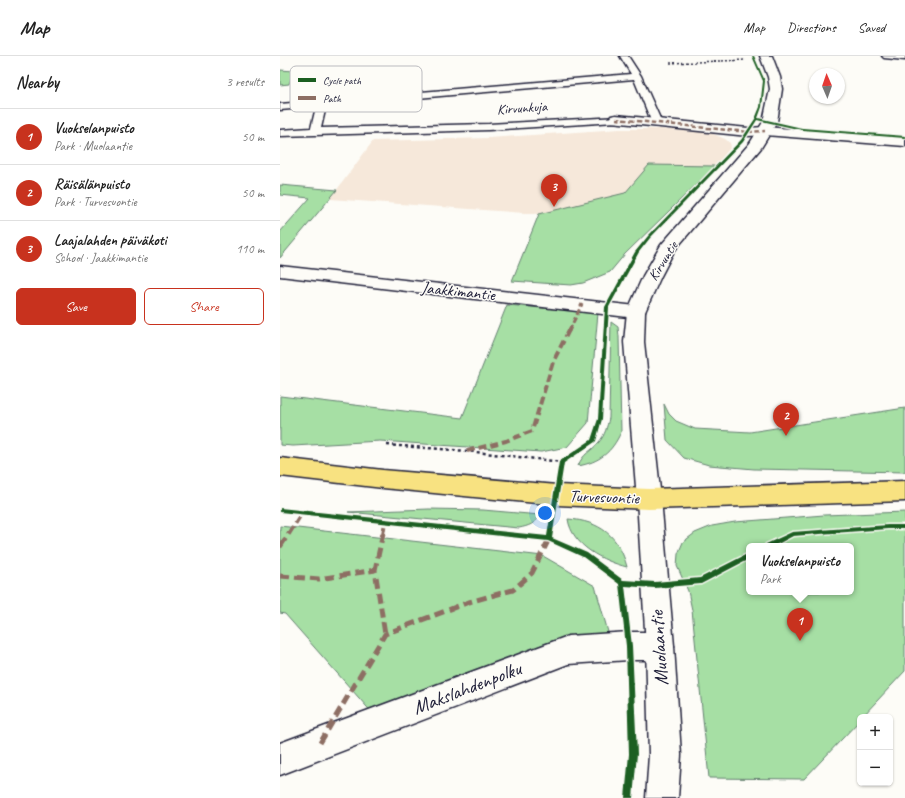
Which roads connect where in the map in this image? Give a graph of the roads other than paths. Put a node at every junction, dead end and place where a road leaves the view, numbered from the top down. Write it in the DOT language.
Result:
graph roads {
  1 [pos="624,56"];
  2 [pos="888,56"];
  3 [pos="905,57"];
  4 [pos="758,58"];
  5 [pos="637,76"];
  6 [pos="422,94"];
  7 [pos="290,106"];
  8 [pos="280,107"];
  9 [pos="320,112"];
  10 [pos="616,119"];
  11 [pos="657,123"];
  12 [pos="315,131"];
  13 [pos="765,131"];
  14 [pos="280,134"];
  15 [pos="905,142"];
  16 [pos="280,271"];
  17 [pos="636,312"];
  18 [pos="280,467"];
  19 [pos="905,491"];
  20 [pos="649,499"];
  21 [pos="660,646"];
  22 [pos="280,759"];
  23 [pos="662,798"];
  1 -- 5 [label="lane"];
  2 -- 3 [label="street"];
  4 -- 13 [label="street, Kirvuntie"];
  5 -- 6 [label="lane"];
  5 -- 11 [label="lane"];
  7 -- 8 [label="lane"];
  9 -- 12 [label="lane"];
  10 -- 11 [label="street, Kirvunkuja"];
  10 -- 12 [label="lane, Kirvunkuja"];
  11 -- 13 [label="street, Kirvunkuja"];
  12 -- 14 [label="lane, Kirvunkuja"];
  13 -- 15 [label="street, Kirvunkuja"];
  13 -- 17 [label="street, Kirvuntie"];
  16 -- 17 [label="street, Jaakkimantie"];
  17 -- 20 [label="street, Kirvuntie"];
  18 -- 20 [label="main road, Turvesuontie"];
  19 -- 20 [label="main road, Turvesuontie"];
  20 -- 21 [label="street, Muolaantie"];
  21 -- 22 [label="street, Makslahdenpolku"];
  21 -- 23 [label="street, Muolaantie"];
}
